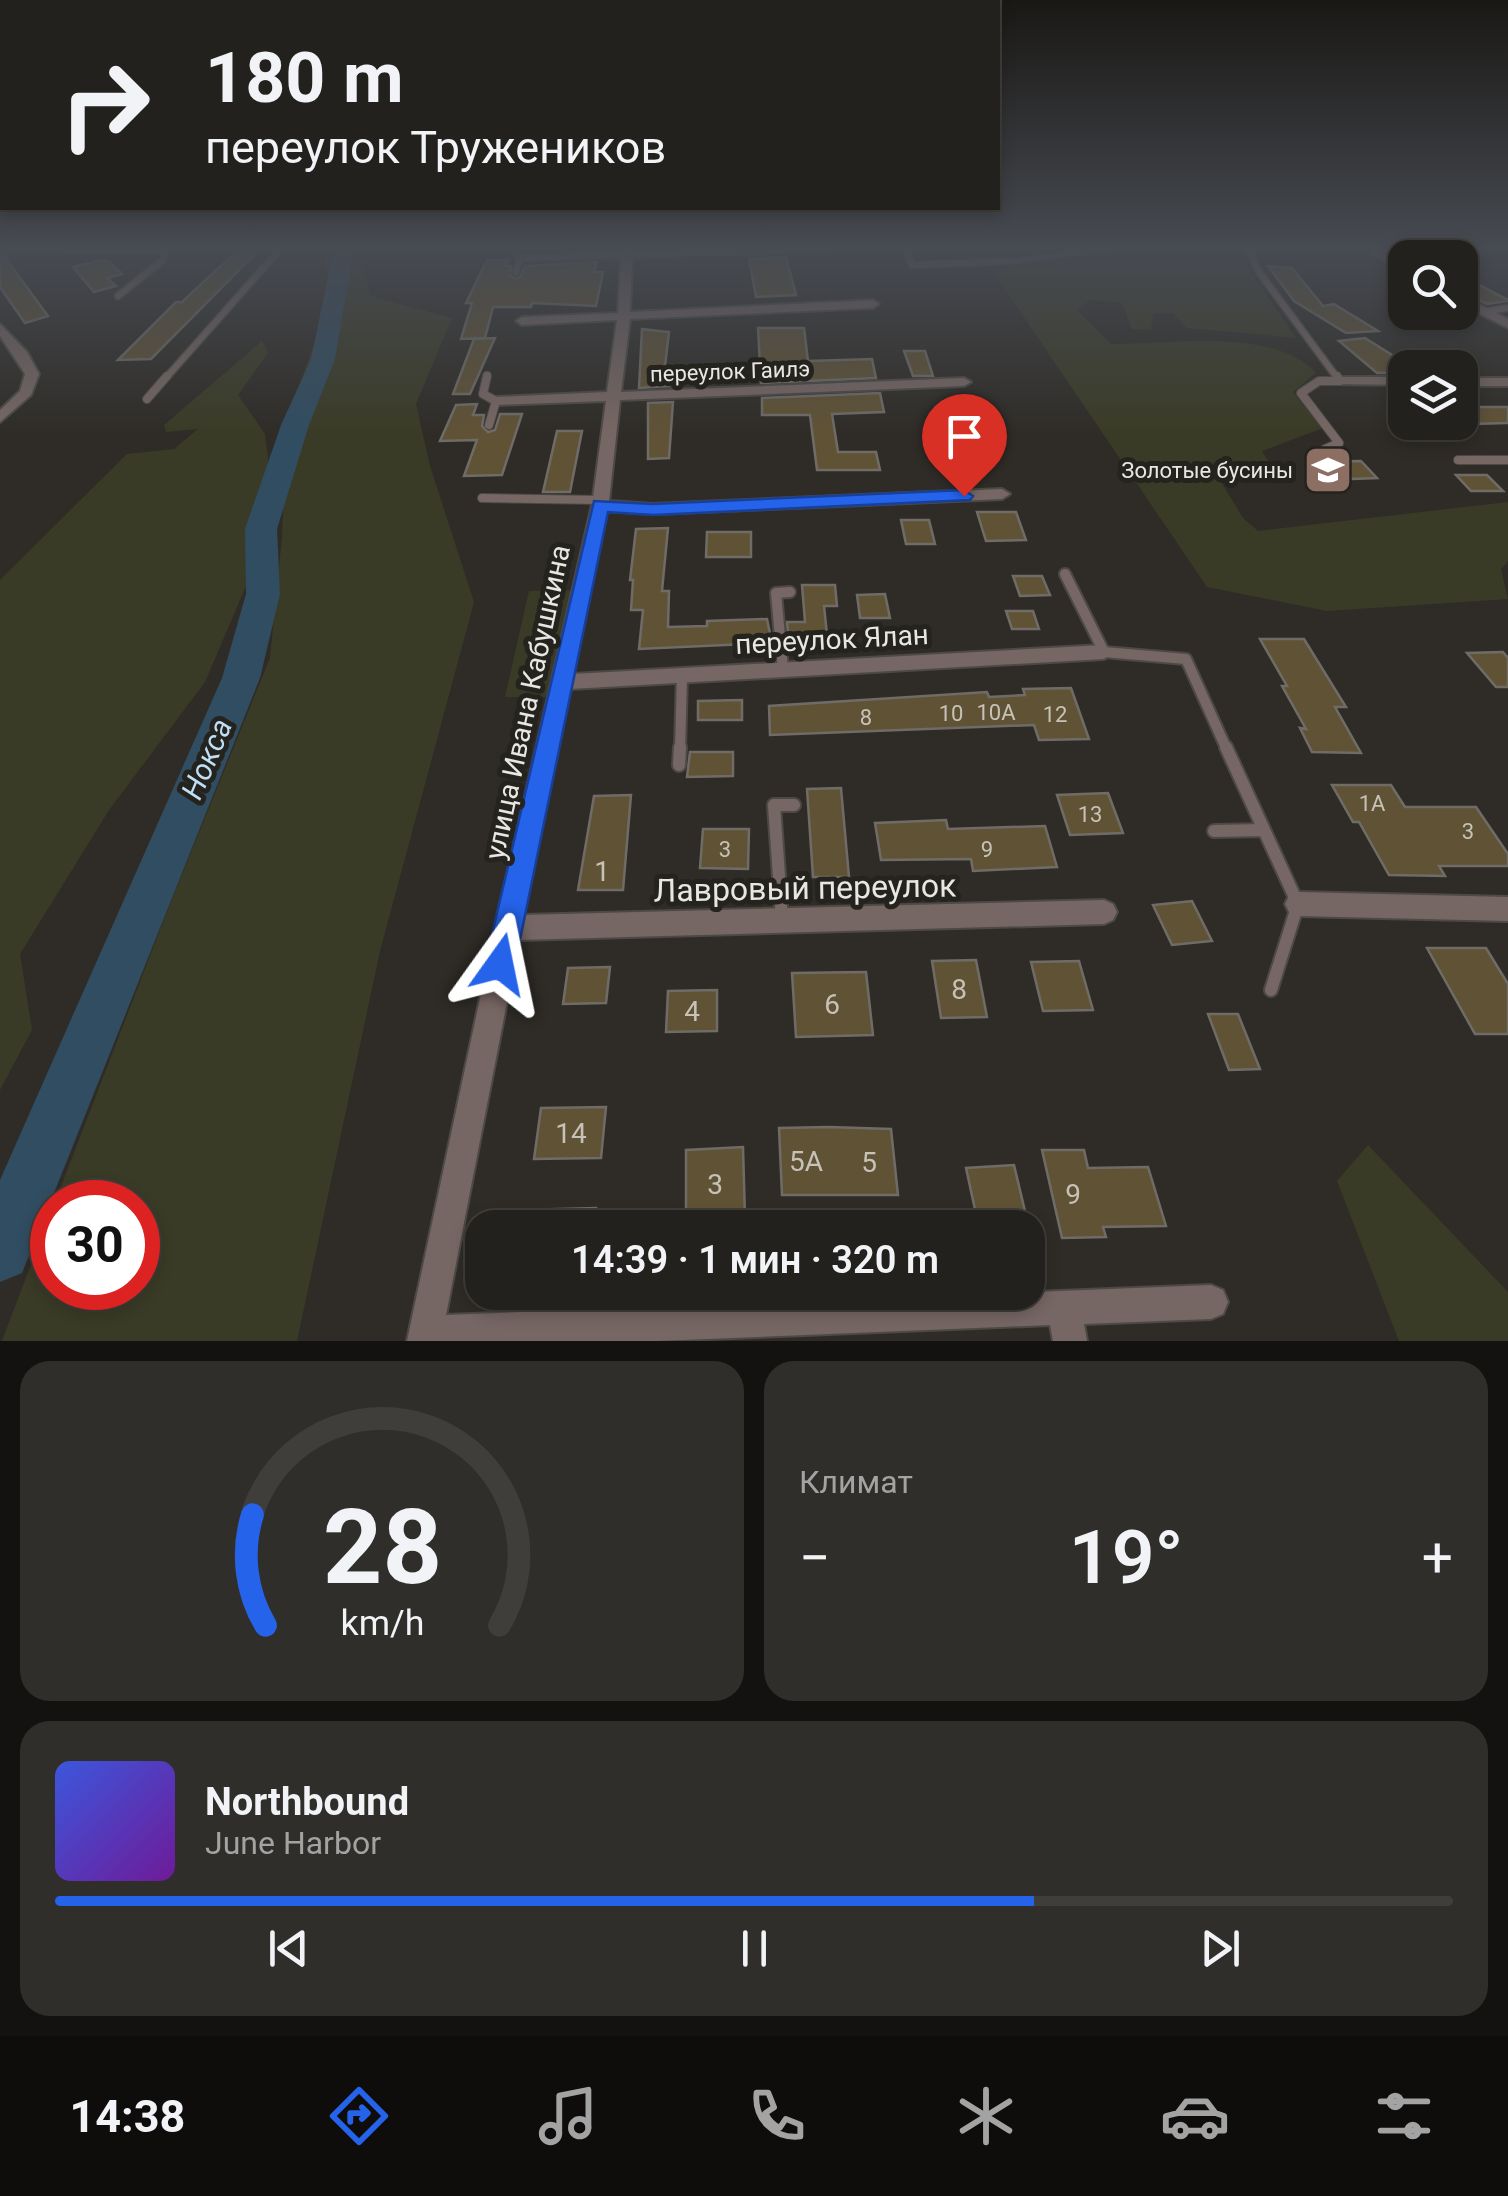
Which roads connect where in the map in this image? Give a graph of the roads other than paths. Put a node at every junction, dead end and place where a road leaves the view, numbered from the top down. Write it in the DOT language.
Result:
graph roads {
  1 [pos="225,311"];
  2 [pos="624,311"];
  3 [pos="724,311"];
  4 [pos="1288,311"];
  5 [pos="1493,311"];
  6 [pos="1484,312"];
  7 [pos="624,315"];
  8 [pos="522,320"];
  9 [pos="1508,324"];
  10 [pos="0,328"];
  11 [pos="487,374"];
  12 [pos="1340,381"];
  13 [pos="964,382"];
  14 [pos="1388,382"];
  15 [pos="1478,382"];
  16 [pos="1508,382"];
  17 [pos="612,395"];
  18 [pos="147,399"];
  19 [pos="496,401"];
  20 [pos="0,418"];
  21 [pos="489,424"];
  22 [pos="1325,449"];
  23 [pos="1458,460"];
  24 [pos="1508,460"];
  25 [pos="1002,494"];
  26 [pos="482,498"];
  27 [pos="600,502"];
  28 [pos="1065,574"];
  29 [pos="790,592"];
  30 [pos="1104,652"];
  31 [pos="783,670"];
  32 [pos="682,676"];
  33 [pos="564,682"];
  34 [pos="679,766"];
  35 [pos="794,805"];
  36 [pos="1214,830"];
  37 [pos="1264,830"];
  38 [pos="1298,904"];
  39 [pos="1508,909"];
  40 [pos="1104,912"];
  41 [pos="782,921"];
  42 [pos="508,928"];
  43 [pos="1271,990"];
  44 [pos="1211,1302"];
  45 [pos="1066,1325"];
  46 [pos="425,1337"];
  1 -- 18 [label="lane"];
  2 -- 7 [label="street, улица Ивана Кабушкина"];
  3 -- 7 [label="street"];
  4 -- 12 [label="lane"];
  5 -- 6 [label="lane"];
  6 -- 9 [label="street"];
  7 -- 8 [label="street"];
  7 -- 17 [label="street, улица Ивана Кабушкина"];
  10 -- 20 [label="street"];
  11 -- 19 [label="lane"];
  12 -- 14 [label="street"];
  12 -- 22 [label="lane"];
  13 -- 17 [label="street, переулок Гаилэ"];
  15 -- 16 [label="street"];
  17 -- 19 [label="street, переулок Гаилэ"];
  17 -- 27 [label="street, улица Ивана Кабушкина"];
  19 -- 21 [label="lane"];
  23 -- 24 [label="lane"];
  25 -- 27 [label="street"];
  26 -- 27 [label="lane"];
  27 -- 33 [label="street, улица Ивана Кабушкина"];
  28 -- 30 [label="lane"];
  29 -- 31 [label="lane"];
  30 -- 31 [label="street, переулок Ялан"];
  30 -- 37 [label="lane"];
  31 -- 32 [label="street, переулок Ялан"];
  32 -- 33 [label="street, переулок Ялан"];
  32 -- 34 [label="lane"];
  33 -- 42 [label="street, улица Ивана Кабушкина"];
  35 -- 41 [label="lane"];
  36 -- 37 [label="lane"];
  37 -- 38 [label="lane"];
  38 -- 39 [label="street"];
  38 -- 43 [label="lane"];
  40 -- 41 [label="street, Лавровый переулок"];
  41 -- 42 [label="street, Лавровый переулок"];
  42 -- 46 [label="street, улица Ивана Кабушкина"];
  44 -- 45 [label="street"];
  45 -- 46 [label="street"];
}
